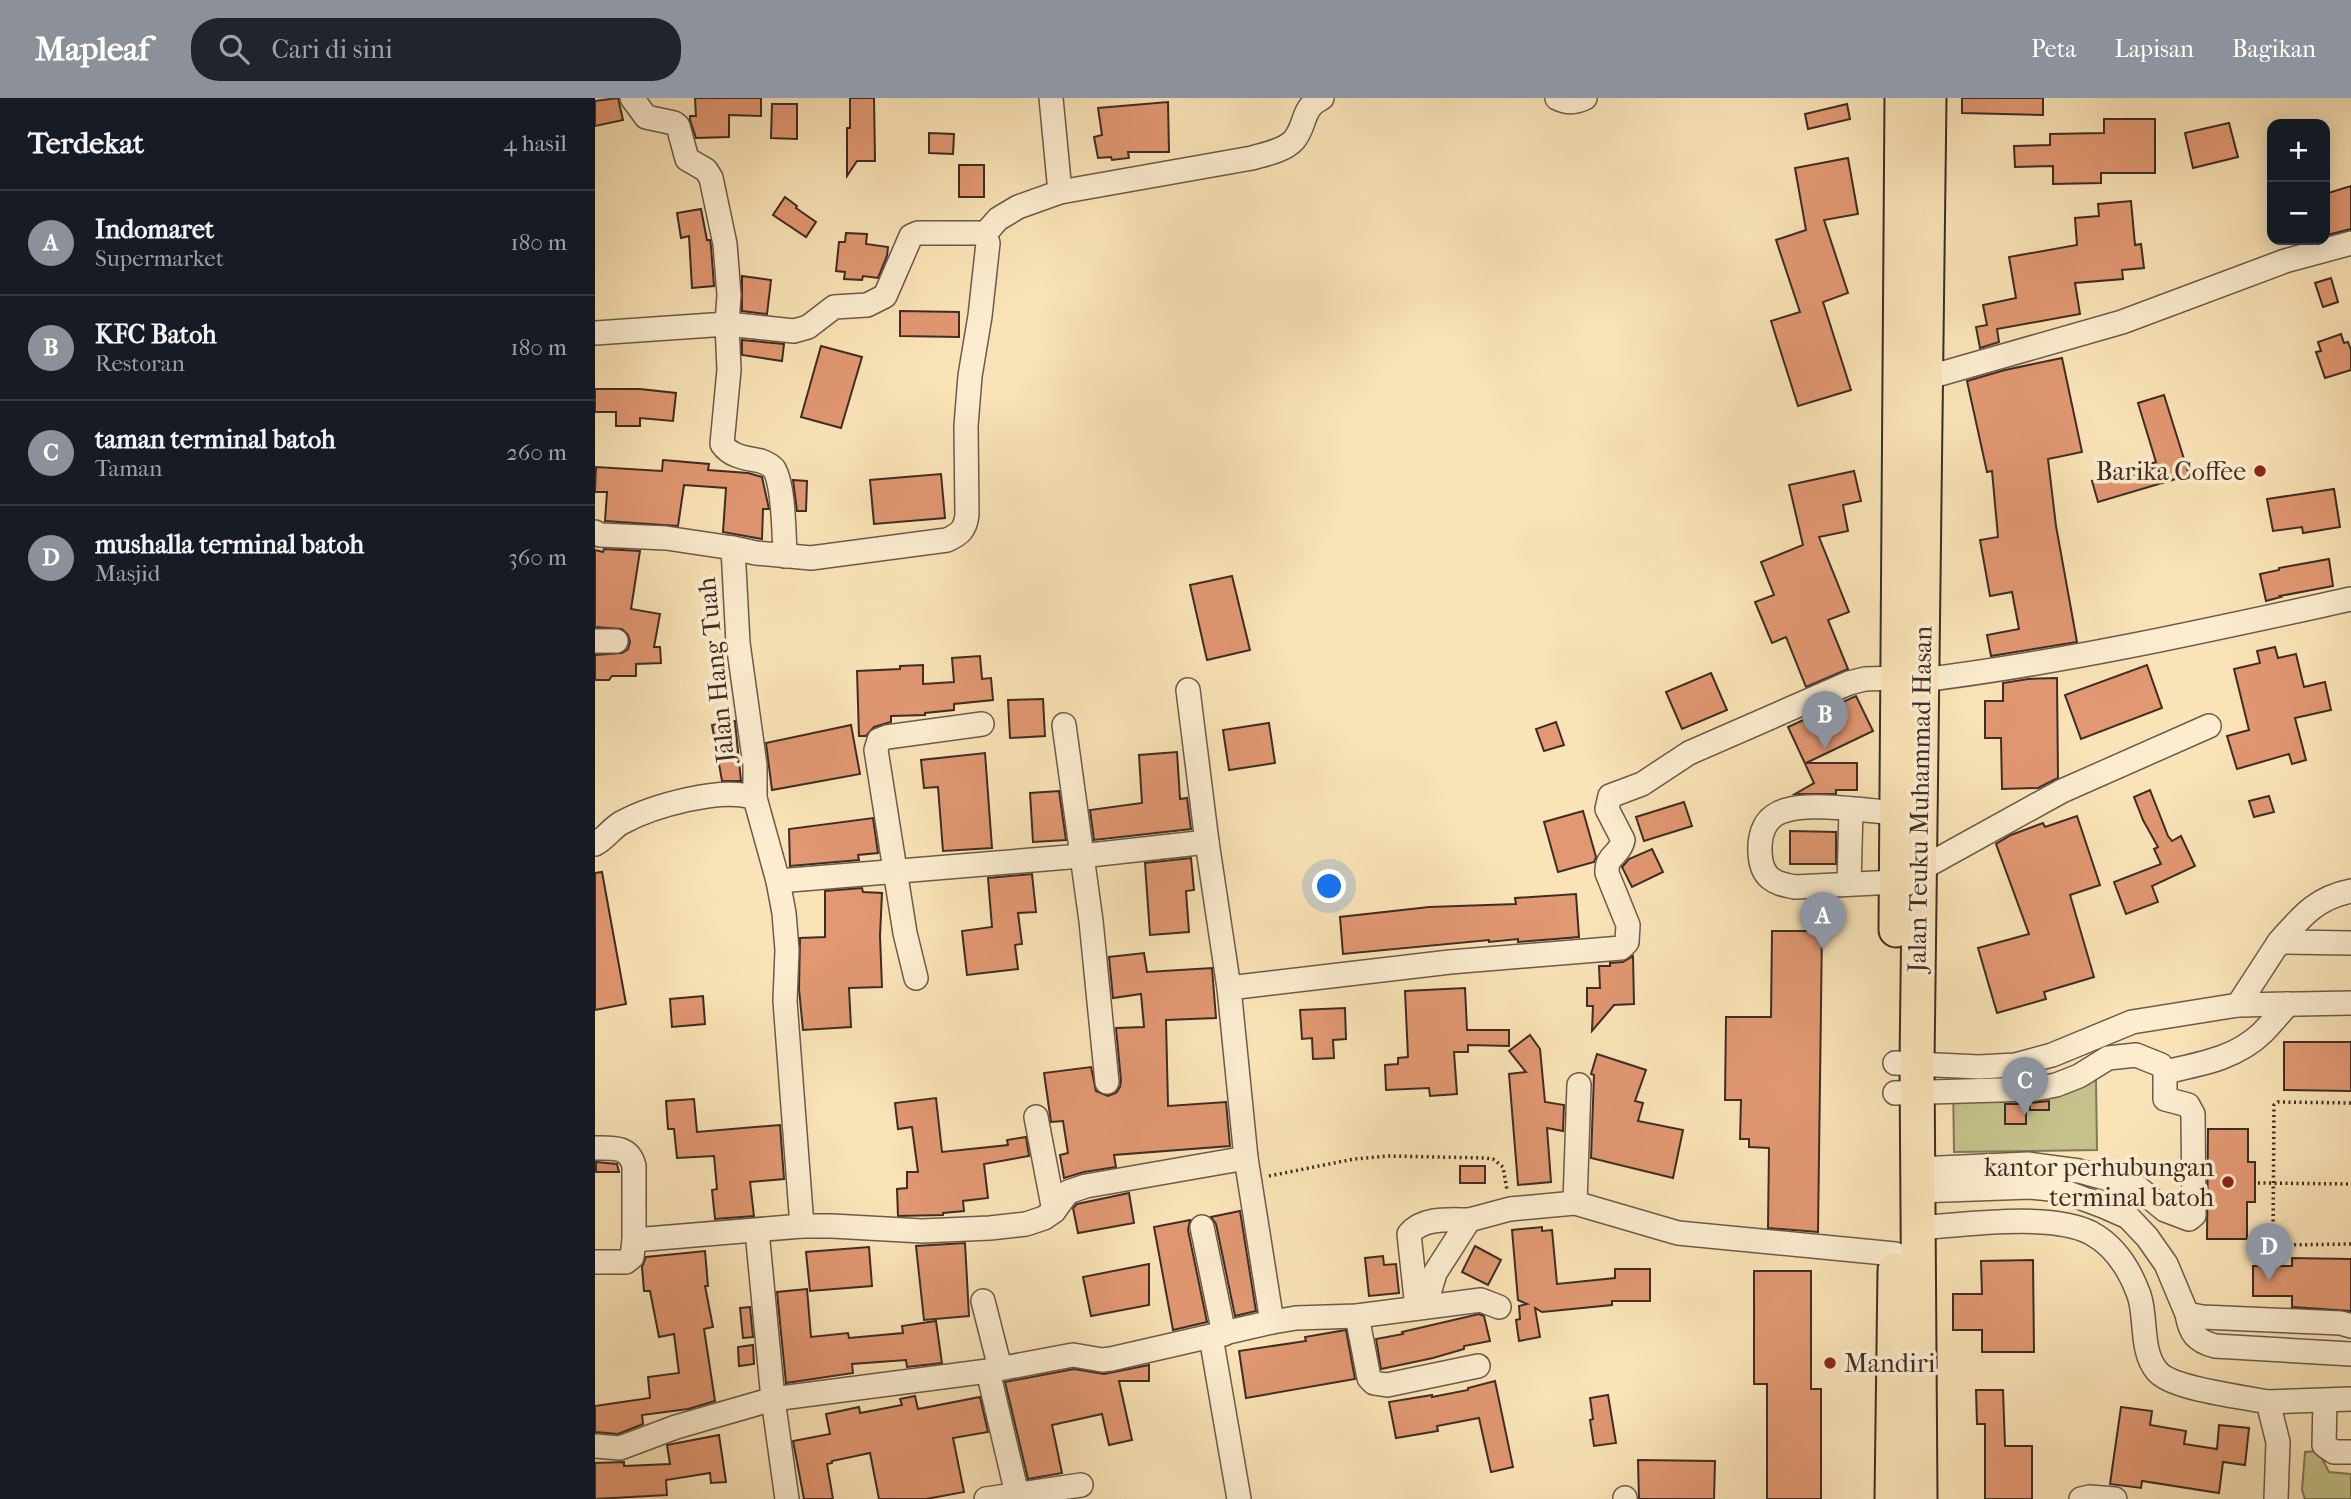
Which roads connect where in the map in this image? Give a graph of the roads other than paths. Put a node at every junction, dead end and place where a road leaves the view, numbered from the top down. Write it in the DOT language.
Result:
graph roads {
  1 [pos="632,98"];
  2 [pos="1051,98"];
  3 [pos="1322,98"];
  4 [pos="1557,98"];
  5 [pos="1585,98"];
  6 [pos="1902,98"];
  7 [pos="1929,98"];
  8 [pos="1060,192"];
  9 [pos="984,235"];
  10 [pos="2351,243"];
  11 [pos="1913,275"];
  12 [pos="727,324"];
  13 [pos="595,333"];
  14 [pos="1926,378"];
  15 [pos="595,532"];
  16 [pos="733,548"];
  17 [pos="785,556"];
  18 [pos="2351,599"];
  19 [pos="1910,679"];
  20 [pos="1188,690"];
  21 [pos="982,724"];
  22 [pos="1064,726"];
  23 [pos="2209,726"];
  24 [pos="755,798"];
  25 [pos="1851,810"];
  26 [pos="1896,813"];
  27 [pos="1207,842"];
  28 [pos="595,844"];
  29 [pos="1081,856"];
  30 [pos="896,872"];
  31 [pos="1908,876"];
  32 [pos="778,881"];
  33 [pos="1849,884"];
  34 [pos="2351,891"];
  35 [pos="2279,942"];
  36 [pos="2351,943"];
  37 [pos="916,978"];
  38 [pos="1229,988"];
  39 [pos="2351,1003"];
  40 [pos="2288,1004"];
  41 [pos="2238,1005"];
  42 [pos="2165,1072"];
  43 [pos="1906,1078"];
  44 [pos="1107,1082"];
  45 [pos="1579,1085"];
  46 [pos="1037,1116"];
  47 [pos="595,1148"];
  48 [pos="1247,1169"];
  49 [pos="1906,1179"];
  50 [pos="1576,1203"];
  51 [pos="1054,1211"];
  52 [pos="1469,1220"];
  53 [pos="802,1226"];
  54 [pos="1202,1227"];
  55 [pos="757,1231"];
  56 [pos="1903,1236"];
  57 [pos="634,1240"];
  58 [pos="595,1262"];
  59 [pos="983,1301"];
  60 [pos="1499,1307"];
  61 [pos="1421,1308"];
  62 [pos="2187,1314"];
  63 [pos="1357,1315"];
  64 [pos="1272,1322"];
  65 [pos="2351,1326"];
  66 [pos="1217,1335"];
  67 [pos="2351,1354"];
  68 [pos="1478,1366"];
  69 [pos="994,1369"];
  70 [pos="773,1399"];
  71 [pos="2351,1399"];
  72 [pos="2325,1401"];
  73 [pos="2268,1402"];
  74 [pos="595,1446"];
  75 [pos="2351,1452"];
  76 [pos="1081,1485"];
  77 [pos="1017,1494"];
  78 [pos="787,1499"];
  79 [pos="986,1499"];
  80 [pos="1239,1499"];
  81 [pos="1892,1499"];
  82 [pos="1920,1499"];
  83 [pos="2081,1499"];
  84 [pos="2115,1499"];
  85 [pos="2276,1499"];
  1 -- 12 [label="street"];
  2 -- 8 [label="street"];
  3 -- 8 [label="street"];
  4 -- 5 [label="street"];
  6 -- 11 [label="highway, Jalan Teuku Muhammad Hasan"];
  7 -- 11 [label="highway, Jalan Teuku Muhammad Hasan"];
  8 -- 9 [label="street"];
  9 -- 12 [label="street"];
  9 -- 17 [label="street, Jalan Hang Tuah"];
  10 -- 14 [label="street"];
  11 -- 14 [label="highway, Jalan Teuku Muhammad Hasan"];
  11 -- 19 [label="highway, Jalan Teuku Muhammad Hasan"];
  12 -- 13 [label="street"];
  12 -- 17 [label="street"];
  14 -- 19 [label="highway, Jalan Teuku Muhammad Hasan"];
  15 -- 16 [label="street"];
  16 -- 17 [label="street, Jalan Hang Tuah"];
  16 -- 24 [label="street, Jalan Hang Tuah"];
  18 -- 19 [label="street"];
  19 -- 26 [label="highway, Jalan Teuku Muhammad Hasan"];
  19 -- 31 [label="highway, Jalan Teuku Muhammad Hasan"];
  19 -- 38 [label="street"];
  20 -- 27 [label="street"];
  21 -- 30 [label="street"];
  22 -- 29 [label="street"];
  23 -- 31 [label="street"];
  24 -- 28 [label="street"];
  24 -- 32 [label="street, Jalan Hang Tuah"];
  25 -- 26 [label="street"];
  25 -- 33 [label="street"];
  25 -- 33 [label="street"];
  26 -- 31 [label="highway, Jalan Teuku Muhammad Hasan"];
  27 -- 29 [label="street"];
  27 -- 38 [label="street"];
  29 -- 30 [label="street"];
  29 -- 44 [label="street"];
  30 -- 32 [label="street"];
  30 -- 37 [label="street"];
  31 -- 33 [label="street"];
  31 -- 43 [label="highway, Jalan Teuku Muhammad Hasan"];
  32 -- 53 [label="street, Jalan Hang Tuah"];
  34 -- 35 [label="street"];
  35 -- 36 [label="street"];
  35 -- 41 [label="street"];
  38 -- 48 [label="street"];
  39 -- 40 [label="street"];
  40 -- 41 [label="street"];
  40 -- 42 [label="street"];
  41 -- 43 [label="street"];
  42 -- 43 [label="street"];
  42 -- 49 [label="street"];
  43 -- 49 [label="highway, Jalan Teuku Muhammad Hasan"];
  45 -- 50 [label="street"];
  46 -- 51 [label="street"];
  47 -- 57 [label="street"];
  48 -- 51 [label="street"];
  48 -- 64 [label="street"];
  49 -- 56 [label="highway, Jalan Teuku Muhammad Hasan"];
  49 -- 62 [label="street"];
  50 -- 52 [label="street"];
  50 -- 56 [label="street"];
  51 -- 53 [label="street"];
  52 -- 61 [label="street"];
  52 -- 61 [label="street"];
  53 -- 55 [label="street"];
  54 -- 66 [label="street"];
  55 -- 57 [label="street"];
  55 -- 70 [label="street"];
  56 -- 73 [label="street"];
  56 -- 81 [label="highway, Jalan Teuku Muhammad Hasan"];
  56 -- 82 [label="highway, Jalan Teuku Muhammad Hasan"];
  57 -- 58 [label="street"];
  59 -- 69 [label="street"];
  60 -- 61 [label="street"];
  61 -- 63 [label="street"];
  62 -- 65 [label="street"];
  62 -- 67 [label="street"];
  63 -- 64 [label="street"];
  63 -- 68 [label="street"];
  64 -- 66 [label="street"];
  66 -- 69 [label="street"];
  66 -- 80 [label="street"];
  69 -- 70 [label="street"];
  69 -- 77 [label="street"];
  70 -- 74 [label="street"];
  70 -- 78 [label="street"];
  71 -- 72 [label="street"];
  72 -- 73 [label="street"];
  72 -- 75 [label="street"];
  73 -- 85 [label="street"];
  76 -- 77 [label="street"];
  77 -- 79 [label="street"];
  83 -- 84 [label="street"];
}
